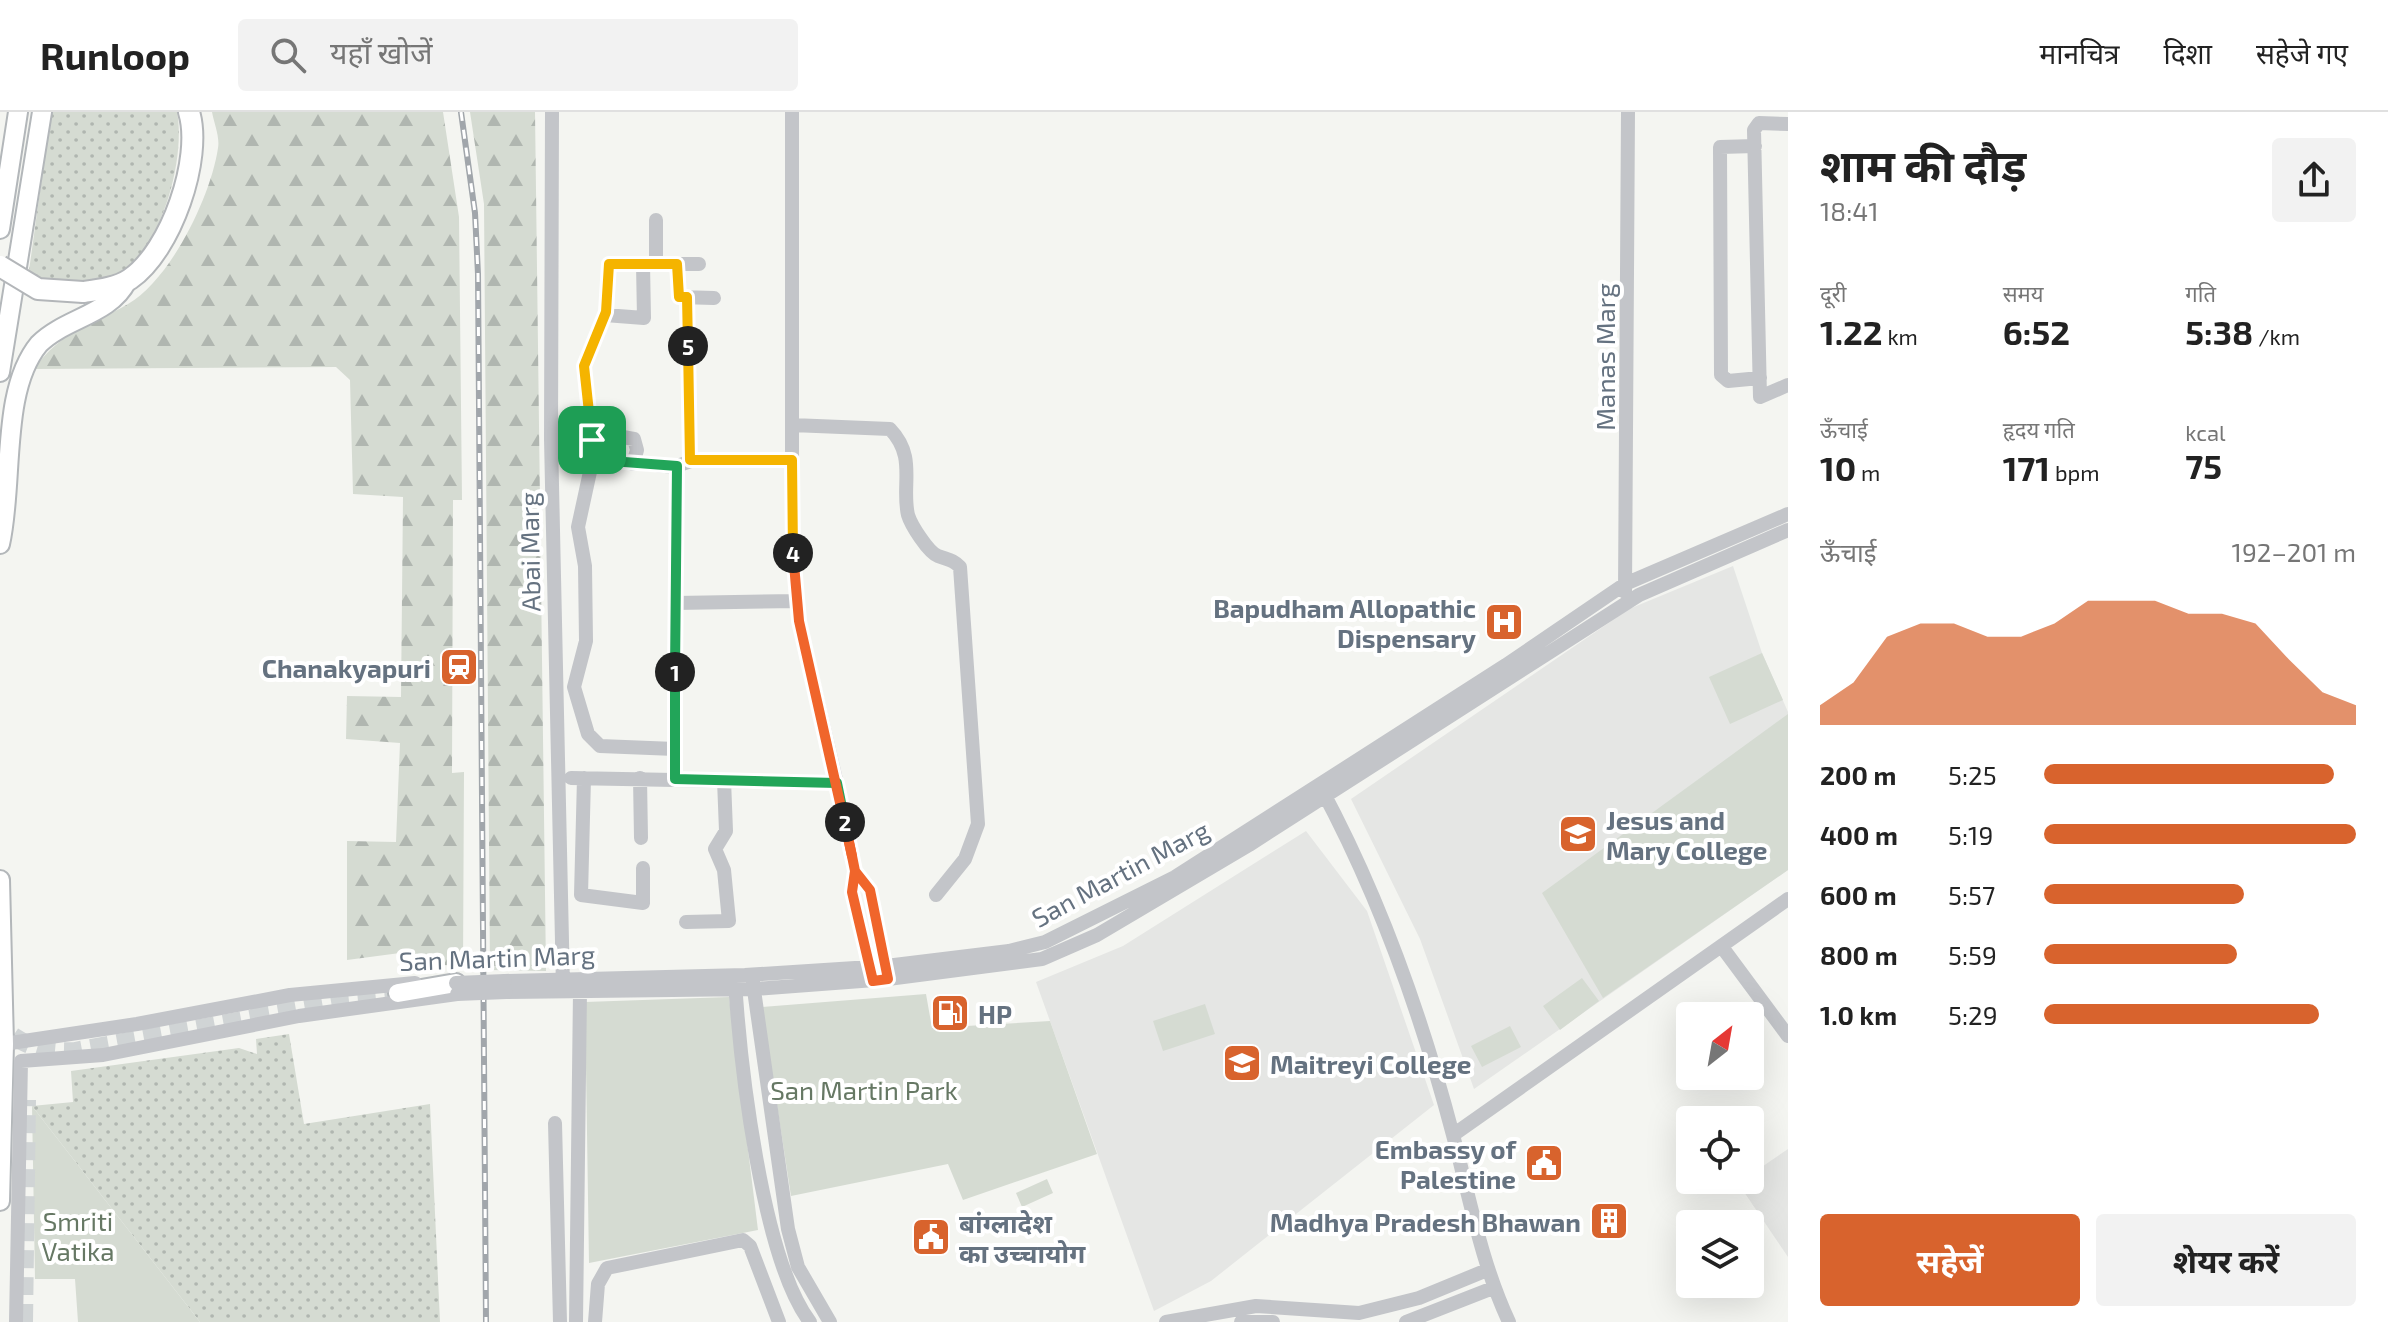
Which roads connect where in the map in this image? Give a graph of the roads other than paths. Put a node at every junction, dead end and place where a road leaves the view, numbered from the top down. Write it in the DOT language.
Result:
graph roads {
  1 [pos="18,112"];
  2 [pos="42,112"];
  3 [pos="552,112"];
  4 [pos="792,112"];
  5 [pos="1628,112"];
  6 [pos="193,118"];
  7 [pos="1788,124"];
  8 [pos="1755,146"];
  9 [pos="656,220"];
  10 [pos="0,229"];
  11 [pos="650,264"];
  12 [pos="677,264"];
  13 [pos="699,264"];
  14 [pos="0,266"];
  15 [pos="127,281"];
  16 [pos="687,297"];
  17 [pos="714,298"];
  18 [pos="605,315"];
  19 [pos="0,372"];
  20 [pos="1760,378"];
  21 [pos="1788,385"];
  22 [pos="792,425"];
  23 [pos="592,440"];
  24 [pos="593,458"];
  25 [pos="792,460"];
  26 [pos="683,463"];
  27 [pos="633,464"];
  28 [pos="1788,514"];
  29 [pos="1788,530"];
  30 [pos="0,544"];
  31 [pos="1625,584"];
  32 [pos="796,601"];
  33 [pos="676,603"];
  34 [pos="1626,603"];
  35 [pos="675,749"];
  36 [pos="640,778"];
  37 [pos="675,779"];
  38 [pos="724,780"];
  39 [pos="837,783"];
  40 [pos="1322,790"];
  41 [pos="641,838"];
  42 [pos="643,868"];
  43 [pos="0,880"];
  44 [pos="936,895"];
  45 [pos="1788,899"];
  46 [pos="686,922"];
  47 [pos="1722,947"];
  48 [pos="879,973"];
  49 [pos="753,982"];
  50 [pos="735,983"];
  51 [pos="563,985"];
  52 [pos="456,989"];
  53 [pos="580,991"];
  54 [pos="399,995"];
  55 [pos="121,1027"];
  56 [pos="1788,1036"];
  57 [pos="4,1044"];
  58 [pos="124,1051"];
  59 [pos="21,1068"];
  60 [pos="2,1098"];
  61 [pos="555,1123"];
  62 [pos="1453,1135"];
  63 [pos="0,1201"];
  64 [pos="788,1229"];
  65 [pos="771,1233"];
  66 [pos="1487,1270"];
  67 [pos="787,1274"];
  68 [pos="761,1282"];
  69 [pos="1493,1288"];
  70 [pos="1403,1303"];
  71 [pos="16,1322"];
  72 [pos="560,1322"];
  73 [pos="576,1322"];
  74 [pos="595,1322"];
  75 [pos="779,1322"];
  76 [pos="810,1322"];
  77 [pos="830,1322"];
  78 [pos="1166,1322"];
  79 [pos="1241,1322"];
  80 [pos="1273,1322"];
  81 [pos="1407,1322"];
  82 [pos="1509,1322"];
  1 -- 10 [label="main road"];
  2 -- 19 [label="main road"];
  3 -- 51 [label="street, Abai Marg"];
  4 -- 22 [label="street"];
  5 -- 31 [label="street, Manas Marg"];
  6 -- 15 [label="highway"];
  7 -- 8 [label="street"];
  8 -- 20 [label="street"];
  8 -- 20 [label="street"];
  9 -- 11 [label="street"];
  11 -- 12 [label="street"];
  11 -- 18 [label="street"];
  11 -- 18 [label="street"];
  12 -- 13 [label="street"];
  12 -- 16 [label="street"];
  14 -- 15 [label="highway, bridge"];
  15 -- 30 [label="main road"];
  16 -- 17 [label="street"];
  16 -- 26 [label="street"];
  18 -- 23 [label="street"];
  20 -- 21 [label="street"];
  22 -- 25 [label="street"];
  22 -- 44 [label="street"];
  23 -- 24 [label="street"];
  23 -- 27 [label="street"];
  24 -- 27 [label="street"];
  24 -- 35 [label="street"];
  25 -- 26 [label="street"];
  25 -- 32 [label="street"];
  26 -- 27 [label="street"];
  26 -- 33 [label="street"];
  28 -- 31 [label="street, San Martin Marg"];
  29 -- 34 [label="street, San Martin Marg"];
  31 -- 34 [label="street, Manas Marg"];
  31 -- 40 [label="street, San Martin Marg"];
  32 -- 33 [label="street"];
  32 -- 39 [label="street"];
  33 -- 35 [label="street"];
  34 -- 40 [label="street, San Martin Marg"];
  35 -- 37 [label="street"];
  36 -- 37 [label="street"];
  36 -- 41 [label="street"];
  36 -- 42 [label="street"];
  37 -- 38 [label="street"];
  38 -- 39 [label="street"];
  38 -- 46 [label="street"];
  39 -- 48 [label="street"];
  40 -- 48 [label="street, San Martin Marg"];
  40 -- 62 [label="street"];
  43 -- 57 [label="main road"];
  45 -- 47 [label="street"];
  47 -- 56 [label="street"];
  47 -- 62 [label="street"];
  48 -- 49 [label="street, San Martin Marg"];
  49 -- 50 [label="street, San Martin Marg"];
  49 -- 64 [label="street"];
  50 -- 51 [label="street, San Martin Marg"];
  50 -- 53 [label="street, San Martin Marg"];
  50 -- 65 [label="street"];
  51 -- 52 [label="street, San Martin Marg, bridge"];
  51 -- 53 [label="street, San Martin Marg"];
  52 -- 54 [label="main road"];
  52 -- 55 [label="street, San Martin Marg"];
  52 -- 58 [label="street, San Martin Marg"];
  53 -- 73 [label="street"];
  55 -- 57 [label="street, San Martin Marg"];
  55 -- 58 [label="street"];
  57 -- 60 [label="main road"];
  58 -- 59 [label="street, San Martin Marg"];
  59 -- 60 [label="main road"];
  59 -- 71 [label="street"];
  60 -- 63 [label="main road"];
  61 -- 72 [label="street"];
  62 -- 66 [label="street"];
  64 -- 65 [label="street"];
  64 -- 77 [label="street"];
  65 -- 67 [label="street"];
  66 -- 69 [label="street"];
  66 -- 70 [label="street"];
  67 -- 68 [label="street"];
  67 -- 76 [label="street"];
  68 -- 74 [label="street"];
  68 -- 75 [label="street"];
  69 -- 81 [label="street"];
  69 -- 82 [label="street"];
  70 -- 78 [label="street"];
  70 -- 81 [label="street"];
  79 -- 80 [label="street"];
}
